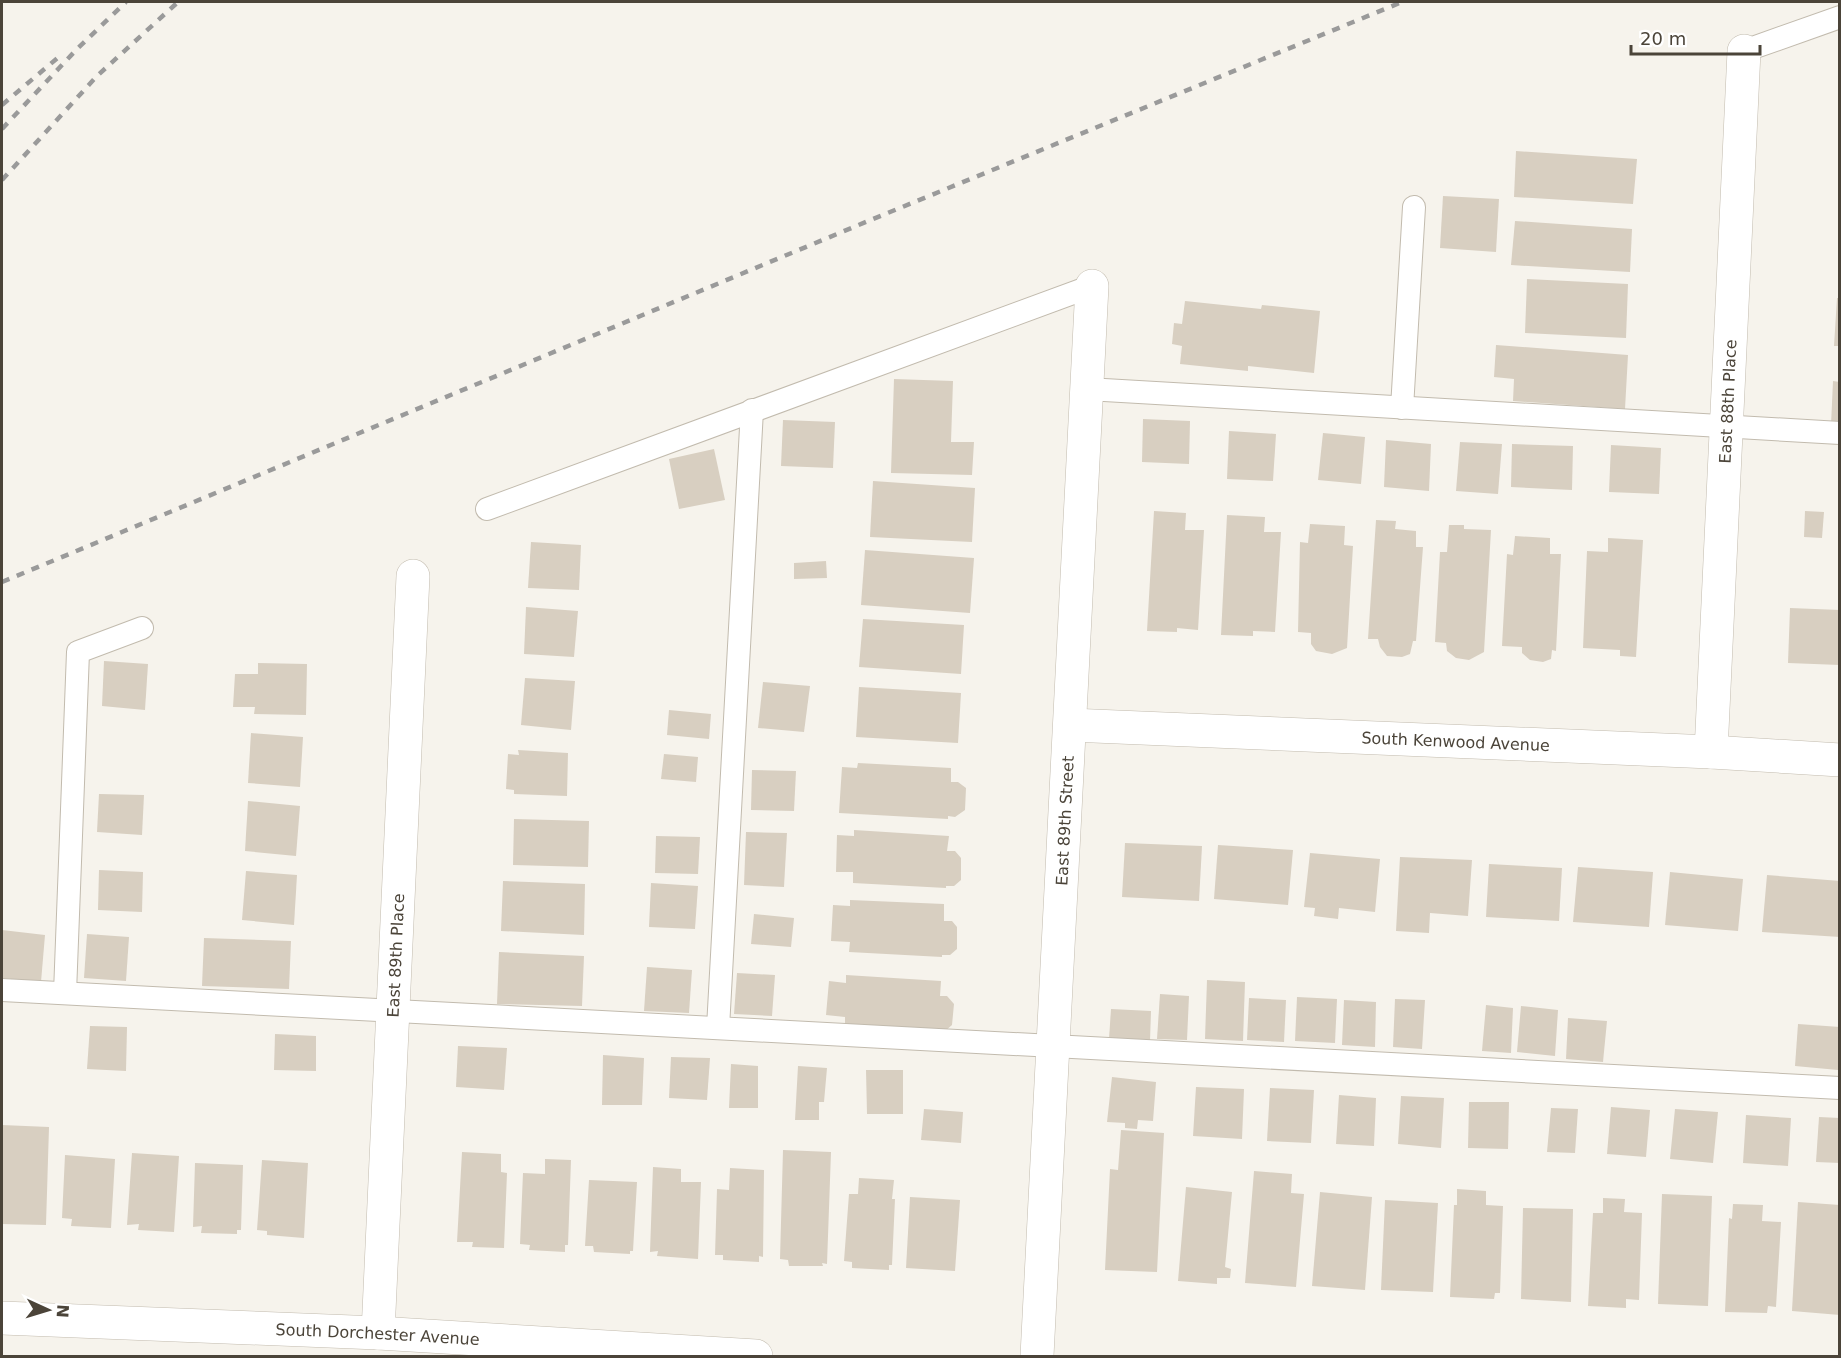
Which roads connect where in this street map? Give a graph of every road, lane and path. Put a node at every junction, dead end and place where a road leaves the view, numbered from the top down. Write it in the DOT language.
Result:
graph roads {
  1 [pos="1839,17"];
  2 [pos="1744,51"];
  3 [pos="1414,207"];
  4 [pos="1092,286"];
  5 [pos="1087,389"];
  6 [pos="1402,408"];
  7 [pos="752,410"];
  8 [pos="1727,427"];
  9 [pos="1839,433"];
  10 [pos="487,509"];
  11 [pos="413,576"];
  12 [pos="142,628"];
  13 [pos="1070,725"];
  14 [pos="1711,752"];
  15 [pos="1839,760"];
  16 [pos="2,990"];
  17 [pos="64,993"];
  18 [pos="392,1010"];
  19 [pos="718,1028"];
  20 [pos="1053,1047"];
  21 [pos="1839,1088"];
  22 [pos="2,1318"];
  23 [pos="378,1333"];
  24 [pos="563,1351"];
  25 [pos="691,1354"];
  26 [pos="756,1356"];
  27 [pos="1037,1356"];
  1 -- 2 [label="lane"];
  2 -- 8 [label="street, East 88th Place"];
  3 -- 6 [label="lane"];
  4 -- 5 [label="street, East 89th Street"];
  4 -- 7 [label="lane"];
  5 -- 6 [label="lane"];
  5 -- 13 [label="street, East 89th Street"];
  6 -- 8 [label="lane"];
  7 -- 10 [label="lane"];
  7 -- 19 [label="lane"];
  8 -- 9 [label="lane"];
  8 -- 14 [label="street, East 88th Place"];
  11 -- 18 [label="street, East 89th Place"];
  12 -- 17 [label="lane"];
  13 -- 14 [label="street, South Kenwood Avenue"];
  13 -- 20 [label="street, East 89th Street"];
  14 -- 15 [label="street, South Kenwood Avenue"];
  16 -- 17 [label="lane"];
  17 -- 18 [label="lane"];
  18 -- 19 [label="lane"];
  18 -- 23 [label="street, East 89th Place"];
  19 -- 20 [label="lane"];
  20 -- 21 [label="lane"];
  20 -- 27 [label="street, East 89th Street"];
  22 -- 23 [label="street, South Dorchester Avenue"];
  23 -- 24 [label="street, South Dorchester Avenue"];
  24 -- 25 [label="street, South Dorchester Avenue"];
  25 -- 26 [label="street, South Dorchester Avenue"];
}
